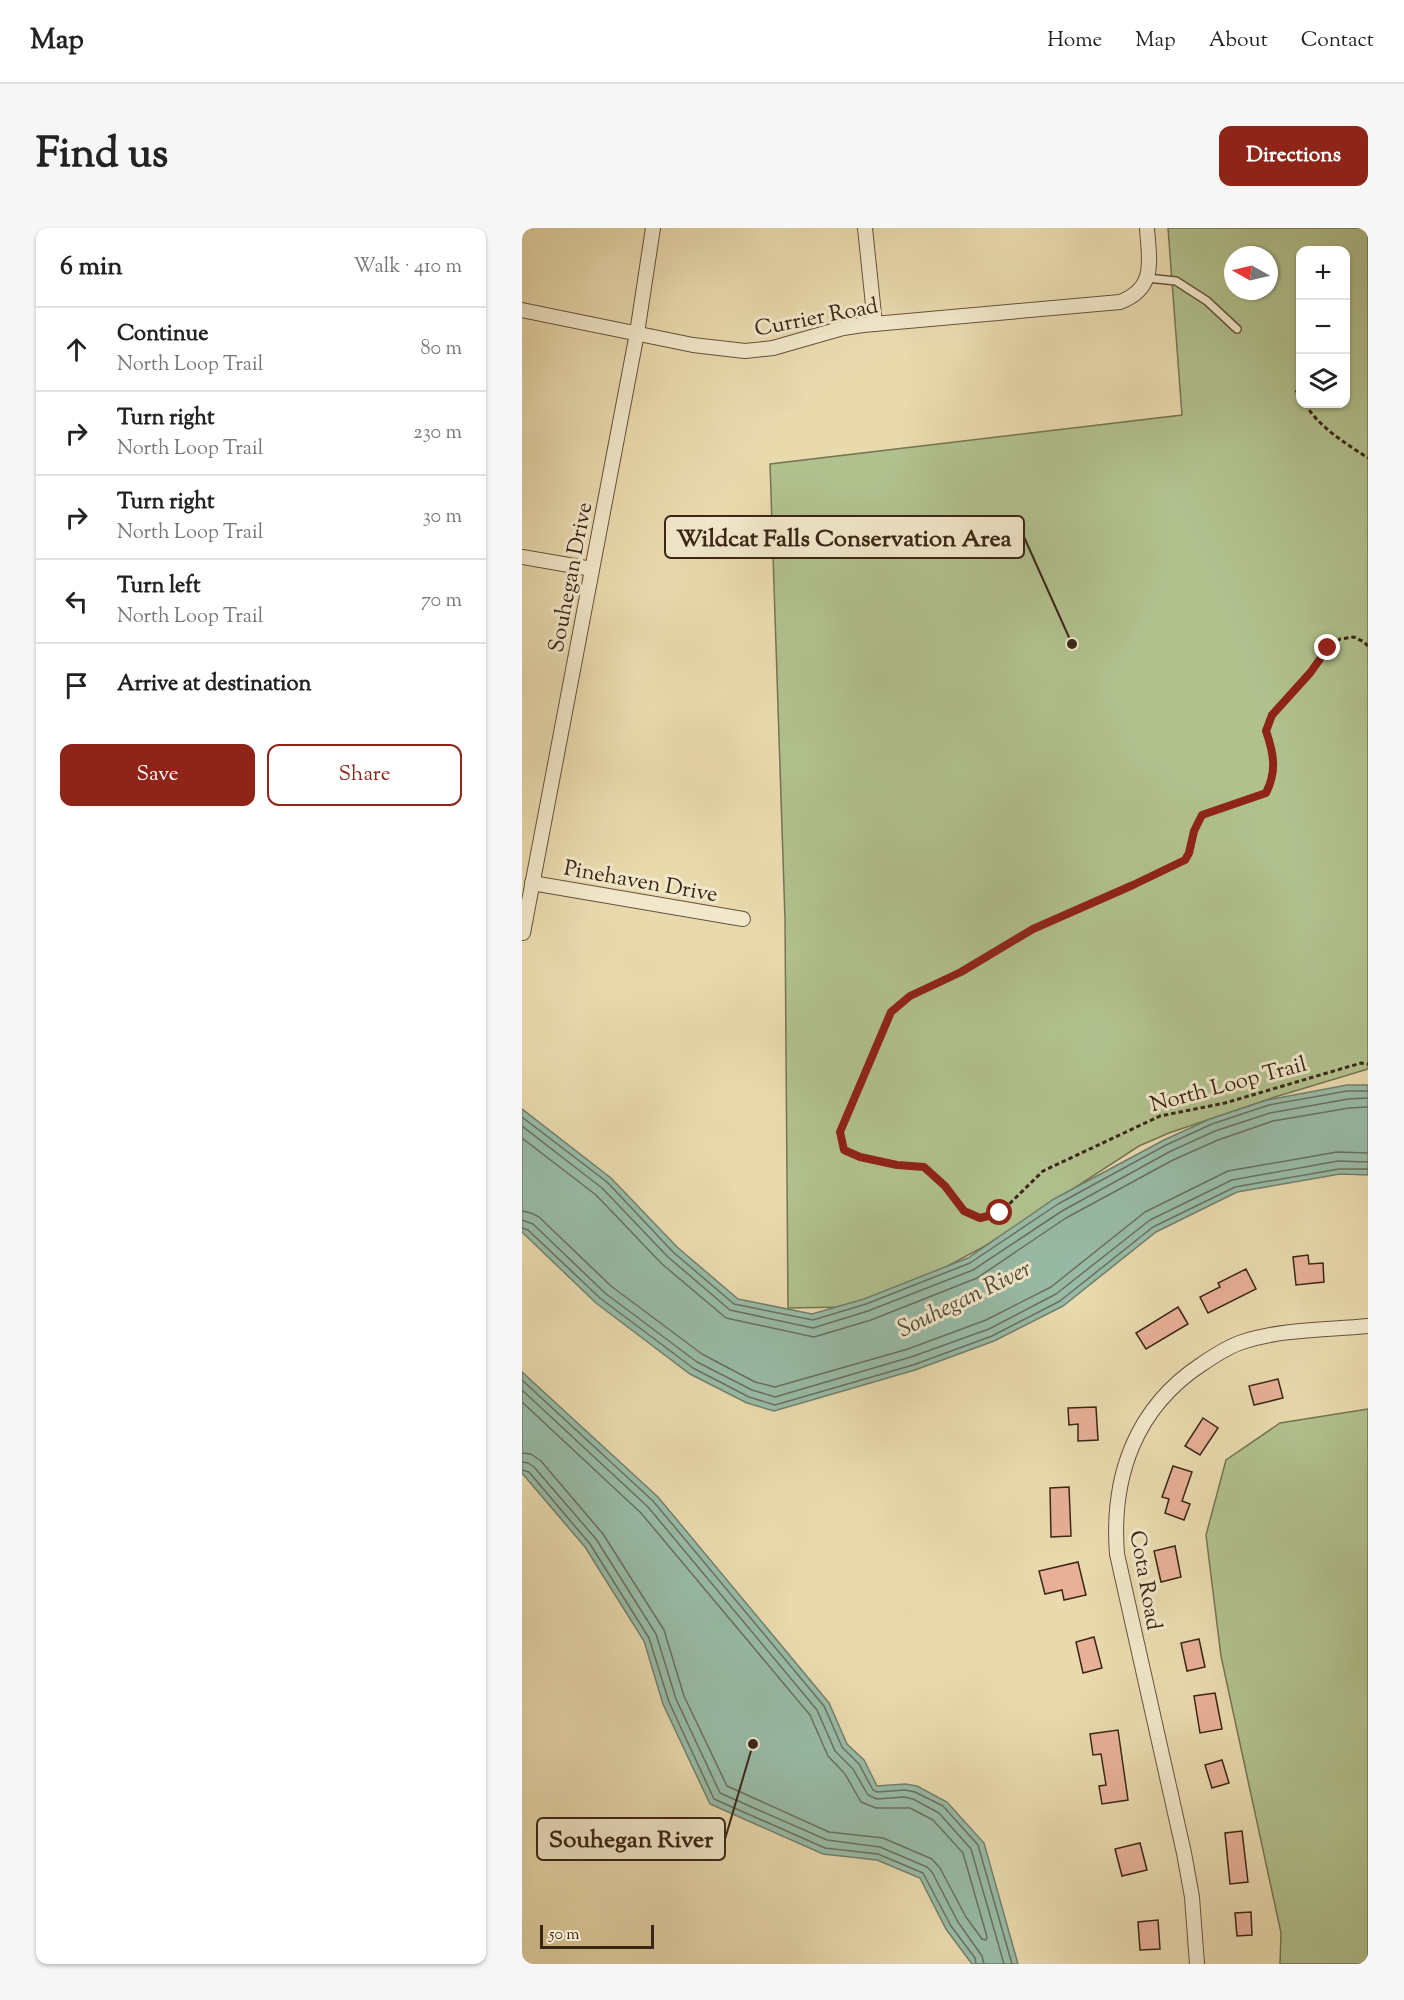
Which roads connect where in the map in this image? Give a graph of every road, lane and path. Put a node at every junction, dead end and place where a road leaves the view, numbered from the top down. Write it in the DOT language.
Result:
graph roads {
  1 [pos="653,228"];
  2 [pos="865,228"];
  3 [pos="1147,228"];
  4 [pos="1148,278"];
  5 [pos="522,310"];
  6 [pos="875,324"];
  7 [pos="1237,329"];
  8 [pos="637,333"];
  9 [pos="1307,408"];
  10 [pos="1368,458"];
  11 [pos="522,557"];
  12 [pos="592,569"];
  13 [pos="1368,646"];
  14 [pos="532,883"];
  15 [pos="744,919"];
  16 [pos="522,933"];
  17 [pos="1368,1064"];
  18 [pos="1368,1326"];
  19 [pos="1197,1964"];
  1 -- 8 [label="street, Souhegan Drive"];
  2 -- 6 [label="street"];
  3 -- 4 [label="street"];
  4 -- 6 [label="street, Currier Road"];
  4 -- 7 [label="lane"];
  5 -- 8 [label="street, Currier Road"];
  6 -- 8 [label="street, Currier Road"];
  8 -- 12 [label="street, Souhegan Drive"];
  9 -- 10 [label="path"];
  11 -- 12 [label="street"];
  12 -- 14 [label="street, Souhegan Drive"];
  13 -- 17 [label="path, North Loop Trail"];
  14 -- 15 [label="street, Pinehaven Drive"];
  14 -- 16 [label="street, Souhegan Drive"];
  18 -- 19 [label="street, Cota Road"];
}
